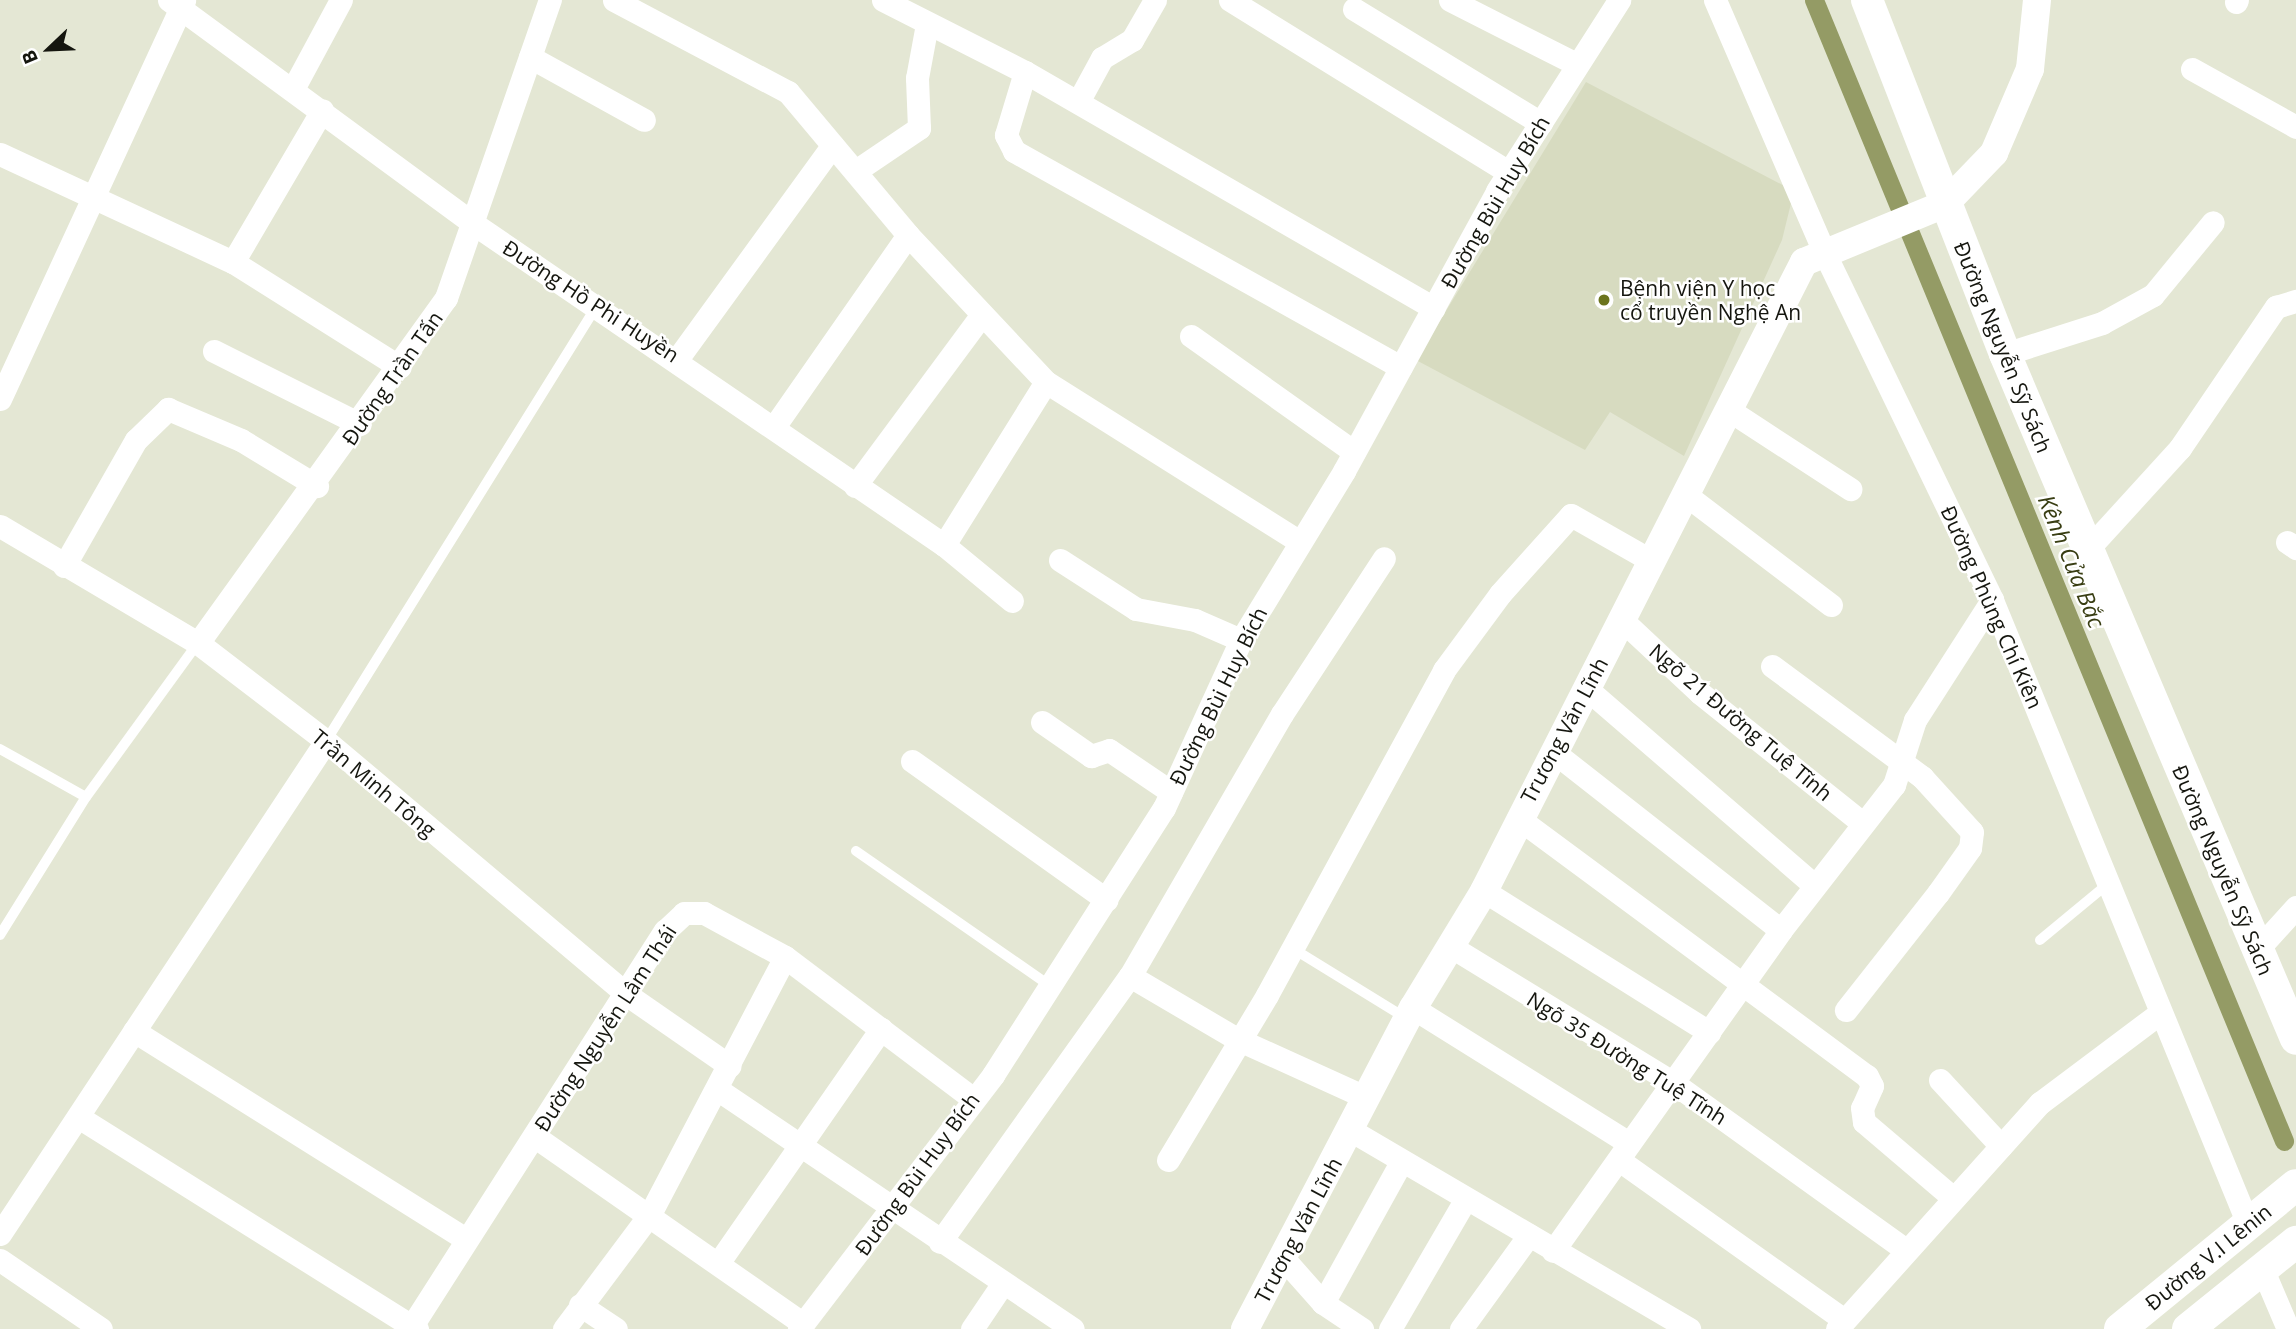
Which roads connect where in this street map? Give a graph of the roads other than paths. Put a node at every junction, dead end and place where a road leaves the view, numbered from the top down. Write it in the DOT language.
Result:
graph roads {
  1 [pos="341,0"];
  2 [pos="550,0"];
  3 [pos="614,0"];
  4 [pos="883,0"];
  5 [pos="1155,0"];
  6 [pos="1230,0"];
  7 [pos="1450,0"];
  8 [pos="1619,0"];
  9 [pos="1715,0"];
  10 [pos="1867,0"];
  11 [pos="2037,0"];
  12 [pos="178,3"];
  13 [pos="1354,9"];
  14 [pos="927,24"];
  15 [pos="530,57"];
  16 [pos="1576,64"];
  17 [pos="2192,69"];
  18 [pos="1025,72"];
  19 [pos="293,89"];
  20 [pos="1078,102"];
  21 [pos="322,110"];
  22 [pos="644,120"];
  23 [pos="1541,123"];
  24 [pos="2296,127"];
  25 [pos="834,145"];
  26 [pos="0,154"];
  27 [pos="857,170"];
  28 [pos="1509,172"];
  29 [pos="93,194"];
  30 [pos="1940,206"];
  31 [pos="2213,222"];
  32 [pos="474,224"];
  33 [pos="908,235"];
  34 [pos="1824,252"];
  35 [pos="233,262"];
  36 [pos="2296,301"];
  37 [pos="597,306"];
  38 [pos="1434,308"];
  39 [pos="981,316"];
  40 [pos="1191,336"];
  41 [pos="214,351"];
  42 [pos="2005,354"];
  43 [pos="678,358"];
  44 [pos="400,367"];
  45 [pos="1401,367"];
  46 [pos="1046,382"];
  47 [pos="0,399"];
  48 [pos="1729,410"];
  49 [pos="360,424"];
  50 [pos="774,427"];
  51 [pos="1354,452"];
  52 [pos="317,486"];
  53 [pos="855,486"];
  54 [pos="1850,489"];
  55 [pos="1686,495"];
  56 [pos="0,526"];
  57 [pos="1300,542"];
  58 [pos="944,545"];
  59 [pos="2087,550"];
  60 [pos="1384,558"];
  61 [pos="1060,560"];
  62 [pos="1652,561"];
  63 [pos="64,566"];
  64 [pos="1992,600"];
  65 [pos="1012,601"];
  66 [pos="1831,605"];
  67 [pos="1622,620"];
  68 [pos="1241,640"];
  69 [pos="198,643"];
  70 [pos="1772,666"];
  71 [pos="1587,689"];
  72 [pos="1042,722"];
  73 [pos="326,741"];
  74 [pos="0,749"];
  75 [pos="1555,753"];
  76 [pos="1900,760"];
  77 [pos="912,761"];
  78 [pos="1171,792"];
  79 [pos="86,797"];
  80 [pos="1518,818"];
  81 [pos="1862,823"];
  82 [pos="856,851"];
  83 [pos="2110,883"];
  84 [pos="1815,886"];
  85 [pos="1484,891"];
  86 [pos="1107,900"];
  87 [pos="2296,907"];
  88 [pos="4,918"];
  89 [pos="1781,930"];
  90 [pos="0,935"];
  91 [pos="2040,940"];
  92 [pos="1450,946"];
  93 [pos="1292,948"];
  94 [pos="2257,950"];
  95 [pos="785,957"];
  96 [pos="1130,976"];
  97 [pos="1743,982"];
  98 [pos="1052,987"];
  99 [pos="626,994"];
  100 [pos="1846,1010"];
  101 [pos="1411,1013"];
  102 [pos="2157,1015"];
  103 [pos="881,1029"];
  104 [pos="134,1031"];
  105 [pos="1709,1032"];
  106 [pos="1237,1039"];
  107 [pos="2296,1040"];
  108 [pos="730,1066"];
  109 [pos="1940,1080"];
  110 [pos="1672,1082"];
  111 [pos="717,1089"];
  112 [pos="971,1097"];
  113 [pos="1367,1098"];
  114 [pos="80,1118"];
  115 [pos="1352,1131"];
  116 [pos="534,1136"];
  117 [pos="803,1146"];
  118 [pos="2001,1146"];
  119 [pos="1624,1152"];
  120 [pos="1168,1160"];
  121 [pos="1400,1164"];
  122 [pos="2296,1185"];
  123 [pos="1952,1197"];
  124 [pos="1465,1200"];
  125 [pos="893,1210"];
  126 [pos="650,1214"];
  127 [pos="2248,1224"];
  128 [pos="0,1234"];
  129 [pos="1529,1235"];
  130 [pos="466,1239"];
  131 [pos="2296,1241"];
  132 [pos="940,1242"];
  133 [pos="1903,1249"];
  134 [pos="1553,1251"];
  135 [pos="1283,1258"];
  136 [pos="0,1260"];
  137 [pos="719,1262"];
  138 [pos="2262,1268"];
  139 [pos="1000,1286"];
  140 [pos="1323,1303"];
  141 [pos="580,1305"];
  142 [pos="1841,1324"];
  143 [pos="801,1326"];
  144 [pos="413,1328"];
  145 [pos="101,1329"];
  146 [pos="564,1329"];
  147 [pos="616,1329"];
  148 [pos="972,1329"];
  149 [pos="1073,1329"];
  150 [pos="1245,1329"];
  151 [pos="1362,1329"];
  152 [pos="1390,1329"];
  153 [pos="1461,1329"];
  154 [pos="1689,1329"];
  155 [pos="2120,1329"];
  156 [pos="2189,1329"];
  157 [pos="2288,1329"];
  1 -- 19 [label="street"];
  2 -- 15 [label="street, Đường Trần Tấn"];
  3 -- 25 [label="street"];
  4 -- 14 [label="street"];
  5 -- 20 [label="street"];
  6 -- 28 [label="street"];
  7 -- 16 [label="street"];
  8 -- 16 [label="street, Đường Bùi Huy Bích"];
  9 -- 34 [label="street, Đường Phùng Chí Kiên"];
  10 -- 30 [label="main road, Đường Nguyễn Sỹ Sách"];
  11 -- 30 [label="street"];
  12 -- 19 [label="street, Đường Hồ Phi Huyền"];
  12 -- 29 [label="street"];
  13 -- 23 [label="street"];
  14 -- 18 [label="street"];
  14 -- 27 [label="street"];
  15 -- 22 [label="street"];
  15 -- 32 [label="street, Đường Trần Tấn"];
  16 -- 23 [label="street, Đường Bùi Huy Bích"];
  17 -- 24 [label="street"];
  18 -- 20 [label="street"];
  18 -- 45 [label="street"];
  19 -- 21 [label="street, Đường Hồ Phi Huyền"];
  20 -- 38 [label="street"];
  21 -- 32 [label="street, Đường Hồ Phi Huyền"];
  21 -- 35 [label="street"];
  23 -- 28 [label="street, Đường Bùi Huy Bích"];
  25 -- 27 [label="street"];
  25 -- 43 [label="street"];
  26 -- 29 [label="street"];
  27 -- 33 [label="street"];
  28 -- 38 [label="street, Đường Bùi Huy Bích"];
  29 -- 35 [label="street"];
  29 -- 47 [label="street"];
  30 -- 34 [label="street, Trương Văn Lĩnh"];
  30 -- 42 [label="main road, Đường Nguyễn Sỹ Sách"];
  31 -- 42 [label="street"];
  32 -- 37 [label="street, Đường Hồ Phi Huyền"];
  32 -- 44 [label="street, Đường Trần Tấn"];
  33 -- 39 [label="street"];
  33 -- 50 [label="street"];
  34 -- 48 [label="street, Trương Văn Lĩnh"];
  34 -- 64 [label="street, Đường Phùng Chí Kiên"];
  35 -- 44 [label="street"];
  36 -- 59 [label="street"];
  37 -- 43 [label="street, Đường Hồ Phi Huyền"];
  37 -- 73 [label="lane"];
  38 -- 45 [label="street, Đường Bùi Huy Bích"];
  39 -- 46 [label="street"];
  39 -- 53 [label="street"];
  40 -- 51 [label="street"];
  41 -- 49 [label="street"];
  42 -- 59 [label="main road, Đường Nguyễn Sỹ Sách"];
  43 -- 50 [label="street, Đường Hồ Phi Huyền"];
  44 -- 49 [label="street, Đường Trần Tấn"];
  45 -- 51 [label="street, Đường Bùi Huy Bích"];
  46 -- 57 [label="street"];
  46 -- 58 [label="street"];
  48 -- 54 [label="street"];
  48 -- 55 [label="street, Trương Văn Lĩnh"];
  49 -- 52 [label="street, Đường Trần Tấn"];
  50 -- 53 [label="street, Đường Hồ Phi Huyền"];
  51 -- 57 [label="street, Đường Bùi Huy Bích"];
  52 -- 63 [label="street"];
  52 -- 69 [label="street, Đường Trần Tấn"];
  53 -- 58 [label="street, Đường Hồ Phi Huyền"];
  55 -- 62 [label="street, Trương Văn Lĩnh"];
  55 -- 66 [label="street"];
  56 -- 63 [label="street, Trần Minh Tông"];
  57 -- 68 [label="street, Đường Bùi Huy Bích"];
  58 -- 65 [label="street, Đường Hồ Phi Huyền"];
  59 -- 94 [label="main road, Đường Nguyễn Sỹ Sách"];
  60 -- 96 [label="street"];
  61 -- 68 [label="street"];
  62 -- 67 [label="street, Trương Văn Lĩnh"];
  62 -- 93 [label="street"];
  63 -- 69 [label="street, Trần Minh Tông"];
  64 -- 76 [label="street"];
  64 -- 83 [label="street, Đường Phùng Chí Kiên"];
  67 -- 71 [label="street, Trương Văn Lĩnh"];
  67 -- 81 [label="street, Ngõ 21 Đường Tuệ Tĩnh"];
  68 -- 78 [label="street, Đường Bùi Huy Bích"];
  69 -- 73 [label="street, Trần Minh Tông"];
  69 -- 79 [label="lane"];
  70 -- 76 [label="street"];
  71 -- 75 [label="street, Trương Văn Lĩnh"];
  71 -- 84 [label="street"];
  72 -- 78 [label="street"];
  73 -- 99 [label="street, Trần Minh Tông"];
  73 -- 104 [label="street"];
  74 -- 79 [label="lane"];
  75 -- 80 [label="street, Trương Văn Lĩnh"];
  75 -- 89 [label="street"];
  76 -- 81 [label="street"];
  76 -- 100 [label="street"];
  77 -- 86 [label="street"];
  78 -- 86 [label="street, Đường Bùi Huy Bích"];
  79 -- 88 [label="lane"];
  80 -- 85 [label="street, Trương Văn Lĩnh"];
  80 -- 97 [label="street"];
  81 -- 84 [label="street"];
  82 -- 98 [label="lane"];
  83 -- 91 [label="lane"];
  83 -- 102 [label="street, Đường Phùng Chí Kiên"];
  84 -- 89 [label="street"];
  85 -- 92 [label="street, Trương Văn Lĩnh"];
  85 -- 105 [label="street"];
  86 -- 98 [label="street, Đường Bùi Huy Bích"];
  87 -- 94 [label="street"];
  88 -- 90 [label="lane"];
  89 -- 97 [label="street"];
  92 -- 101 [label="street, Trương Văn Lĩnh"];
  92 -- 110 [label="street, Ngõ 35 Đường Tuệ Tĩnh"];
  93 -- 101 [label="lane"];
  93 -- 106 [label="street"];
  94 -- 107 [label="main road, Đường Nguyễn Sỹ Sách"];
  95 -- 99 [label="street, Đường Nguyễn Lâm Thái"];
  95 -- 103 [label="street, Đường Nguyễn Lâm Thái"];
  95 -- 108 [label="street"];
  96 -- 106 [label="street"];
  96 -- 132 [label="street"];
  97 -- 105 [label="street"];
  97 -- 123 [label="street"];
  98 -- 112 [label="street, Đường Bùi Huy Bích"];
  99 -- 108 [label="street, Trần Minh Tông"];
  99 -- 116 [label="street, Đường Nguyễn Lâm Thái"];
  101 -- 113 [label="street, Trương Văn Lĩnh"];
  101 -- 119 [label="street"];
  102 -- 118 [label="street"];
  102 -- 127 [label="street, Đường Phùng Chí Kiên"];
  103 -- 112 [label="street, Đường Nguyễn Lâm Thái"];
  103 -- 117 [label="street"];
  104 -- 114 [label="street"];
  104 -- 130 [label="street"];
  105 -- 110 [label="street"];
  106 -- 113 [label="street"];
  106 -- 120 [label="street"];
  108 -- 111 [label="street"];
  109 -- 118 [label="street"];
  110 -- 119 [label="street"];
  110 -- 133 [label="street, Ngõ 35 Đường Tuệ Tĩnh"];
  111 -- 117 [label="street"];
  111 -- 126 [label="street"];
  112 -- 125 [label="street, Đường Bùi Huy Bích"];
  113 -- 115 [label="street, Trương Văn Lĩnh"];
  114 -- 128 [label="street"];
  114 -- 144 [label="street"];
  115 -- 121 [label="street"];
  115 -- 135 [label="street, Trương Văn Lĩnh"];
  116 -- 126 [label="street"];
  116 -- 130 [label="street, Đường Nguyễn Lâm Thái"];
  117 -- 125 [label="street"];
  117 -- 137 [label="street"];
  118 -- 123 [label="street"];
  119 -- 134 [label="street"];
  119 -- 142 [label="street"];
  121 -- 124 [label="street"];
  121 -- 140 [label="street"];
  122 -- 127 [label="main road, Đường V.I Lênin"];
  123 -- 133 [label="street"];
  124 -- 129 [label="street"];
  124 -- 152 [label="street"];
  125 -- 132 [label="street"];
  125 -- 143 [label="street, Đường Bùi Huy Bích"];
  126 -- 137 [label="street"];
  126 -- 141 [label="street"];
  127 -- 155 [label="main road, Đường V.I Lênin"];
  129 -- 134 [label="street"];
  129 -- 153 [label="street"];
  130 -- 144 [label="street, Đường Nguyễn Lâm Thái"];
  131 -- 138 [label="main road, Đường V.I Lênin"];
  132 -- 139 [label="street"];
  133 -- 142 [label="street"];
  134 -- 154 [label="street"];
  135 -- 140 [label="street"];
  135 -- 150 [label="street, Trương Văn Lĩnh"];
  136 -- 145 [label="street"];
  137 -- 143 [label="street"];
  138 -- 156 [label="main road, Đường V.I Lênin"];
  138 -- 157 [label="street"];
  139 -- 148 [label="street"];
  139 -- 149 [label="street"];
  140 -- 151 [label="street"];
  141 -- 146 [label="street"];
  141 -- 147 [label="street"];
}
